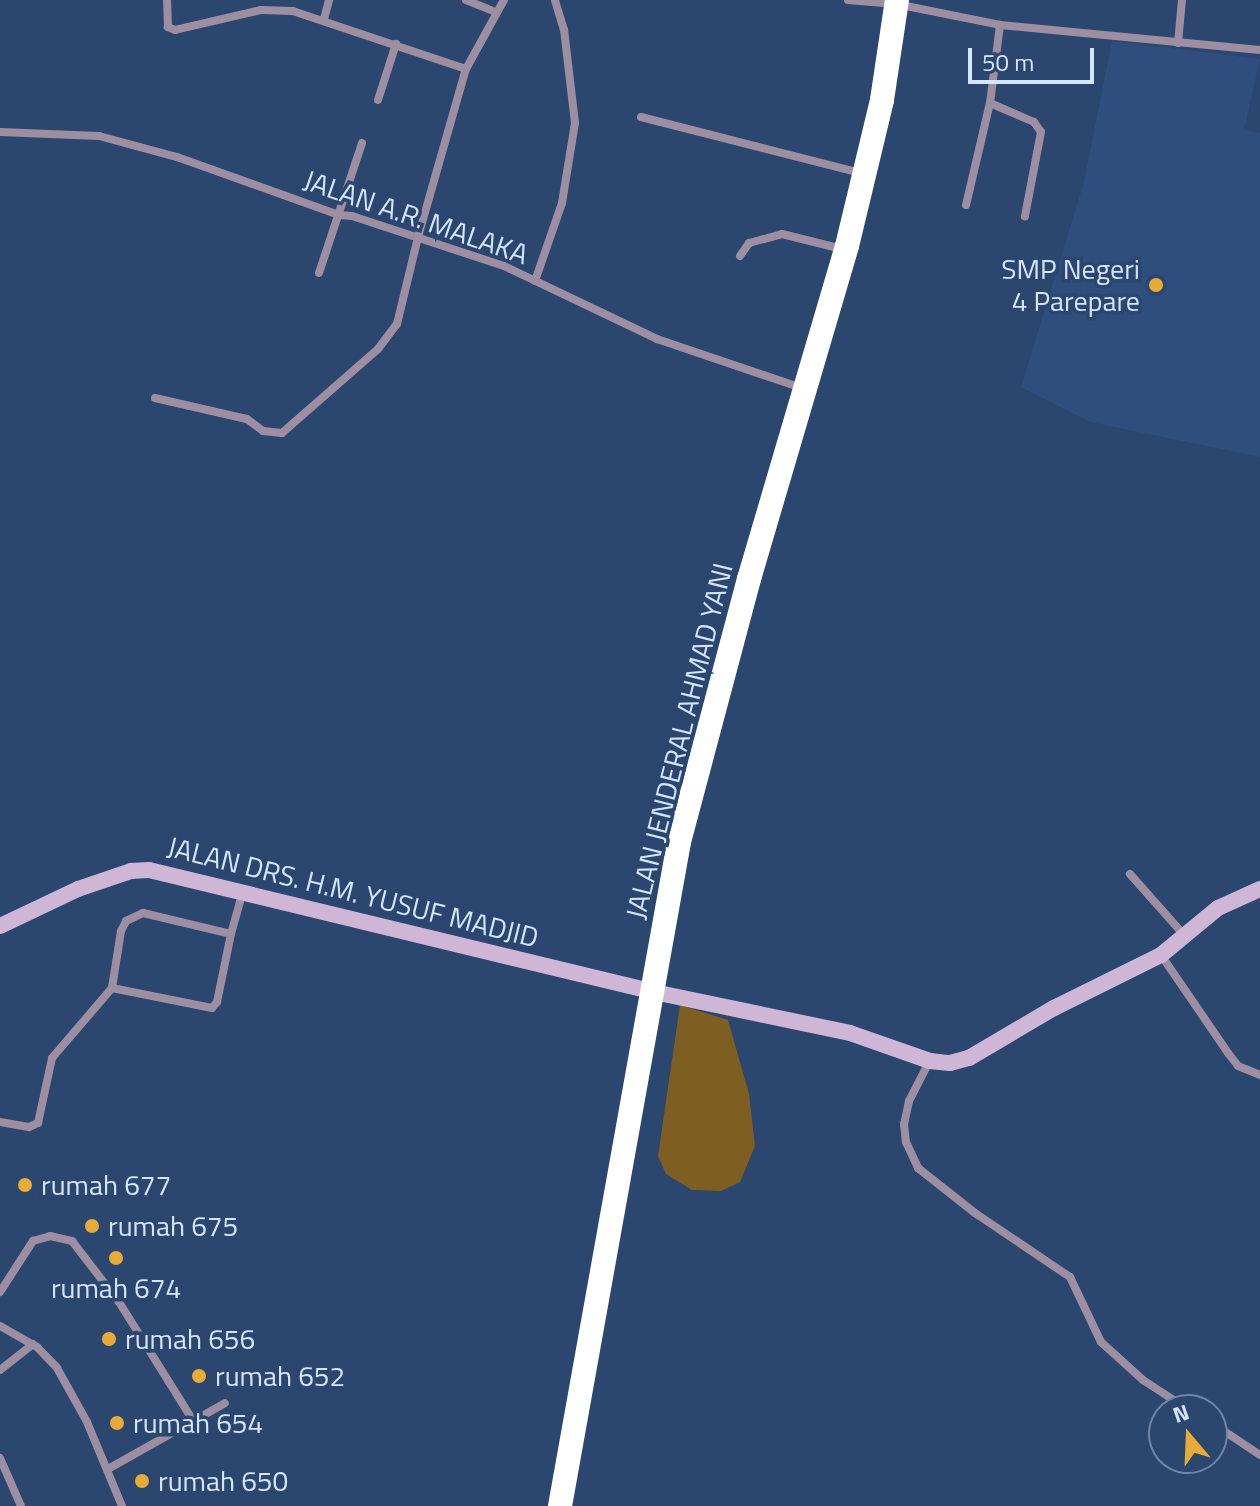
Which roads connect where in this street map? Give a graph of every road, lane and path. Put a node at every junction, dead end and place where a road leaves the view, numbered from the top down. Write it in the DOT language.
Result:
graph roads {
  1 [pos="167,0"];
  2 [pos="329,0"];
  3 [pos="466,0"];
  4 [pos="504,0"];
  5 [pos="555,0"];
  6 [pos="848,0"];
  7 [pos="1182,0"];
  8 [pos="897,2"];
  9 [pos="495,12"];
  10 [pos="324,19"];
  11 [pos="1000,25"];
  12 [pos="1178,43"];
  13 [pos="396,44"];
  14 [pos="1260,50"];
  15 [pos="466,69"];
  16 [pos="378,100"];
  17 [pos="990,103"];
  18 [pos="641,117"];
  19 [pos="0,132"];
  20 [pos="362,143"];
  21 [pos="864,174"];
  22 [pos="966,205"];
  23 [pos="339,215"];
  24 [pos="1025,216"];
  25 [pos="418,237"];
  26 [pos="846,250"];
  27 [pos="740,256"];
  28 [pos="319,273"];
  29 [pos="535,281"];
  30 [pos="806,390"];
  31 [pos="155,398"];
  32 [pos="1130,874"];
  33 [pos="1260,889"];
  34 [pos="243,891"];
  35 [pos="0,926"];
  36 [pos="231,934"];
  37 [pos="1184,935"];
  38 [pos="1161,955"];
  39 [pos="112,988"];
  40 [pos="654,992"];
  41 [pos="930,1061"];
  42 [pos="1260,1075"];
  43 [pos="0,1122"];
  44 [pos="0,1292"];
  45 [pos="0,1326"];
  46 [pos="33,1344"];
  47 [pos="0,1370"];
  48 [pos="1164,1394"];
  49 [pos="225,1403"];
  50 [pos="192,1419"];
  51 [pos="1228,1434"];
  52 [pos="1260,1455"];
  53 [pos="0,1458"];
  54 [pos="108,1469"];
  55 [pos="21,1506"];
  56 [pos="122,1506"];
  57 [pos="560,1506"];
  1 -- 10 [label="street"];
  2 -- 10 [label="street"];
  3 -- 9 [label="street"];
  4 -- 9 [label="street"];
  5 -- 29 [label="street"];
  6 -- 8 [label="street"];
  7 -- 12 [label="street"];
  8 -- 11 [label="street"];
  8 -- 21 [label="highway, JALAN JENDERAL AHMAD YANI"];
  9 -- 15 [label="street"];
  10 -- 13 [label="street"];
  11 -- 12 [label="street"];
  11 -- 17 [label="street"];
  12 -- 14 [label="street"];
  13 -- 15 [label="street"];
  13 -- 16 [label="street"];
  15 -- 25 [label="street"];
  17 -- 22 [label="street"];
  17 -- 24 [label="street"];
  18 -- 21 [label="street"];
  19 -- 23 [label="street, JALAN A.R. MALAKA"];
  20 -- 23 [label="street"];
  21 -- 26 [label="highway, JALAN JENDERAL AHMAD YANI"];
  23 -- 25 [label="street, JALAN A.R. MALAKA"];
  23 -- 28 [label="street"];
  25 -- 29 [label="street, JALAN A.R. MALAKA"];
  25 -- 31 [label="street"];
  26 -- 27 [label="street"];
  26 -- 30 [label="highway, JALAN JENDERAL AHMAD YANI"];
  29 -- 30 [label="street, JALAN A.R. MALAKA"];
  30 -- 40 [label="highway, JALAN JENDERAL AHMAD YANI"];
  32 -- 37 [label="street"];
  33 -- 37 [label="street"];
  34 -- 35 [label="street, JALAN DRS. H.M. YUSUF MADJID"];
  34 -- 36 [label="street"];
  34 -- 40 [label="street, JALAN DRS. H.M. YUSUF MADJID"];
  36 -- 39 [label="street"];
  36 -- 39 [label="street"];
  37 -- 38 [label="street"];
  38 -- 41 [label="street"];
  38 -- 42 [label="street"];
  39 -- 43 [label="street"];
  40 -- 41 [label="street, JALAN DRS. H.M. YUSUF MADJID"];
  40 -- 57 [label="highway, JALAN JENDERAL AHMAD YANI"];
  41 -- 48 [label="street"];
  44 -- 50 [label="street"];
  45 -- 46 [label="street"];
  46 -- 47 [label="street"];
  46 -- 54 [label="street"];
  49 -- 50 [label="street"];
  50 -- 54 [label="street"];
  51 -- 52 [label="street"];
  53 -- 55 [label="street"];
  54 -- 56 [label="street"];
}
